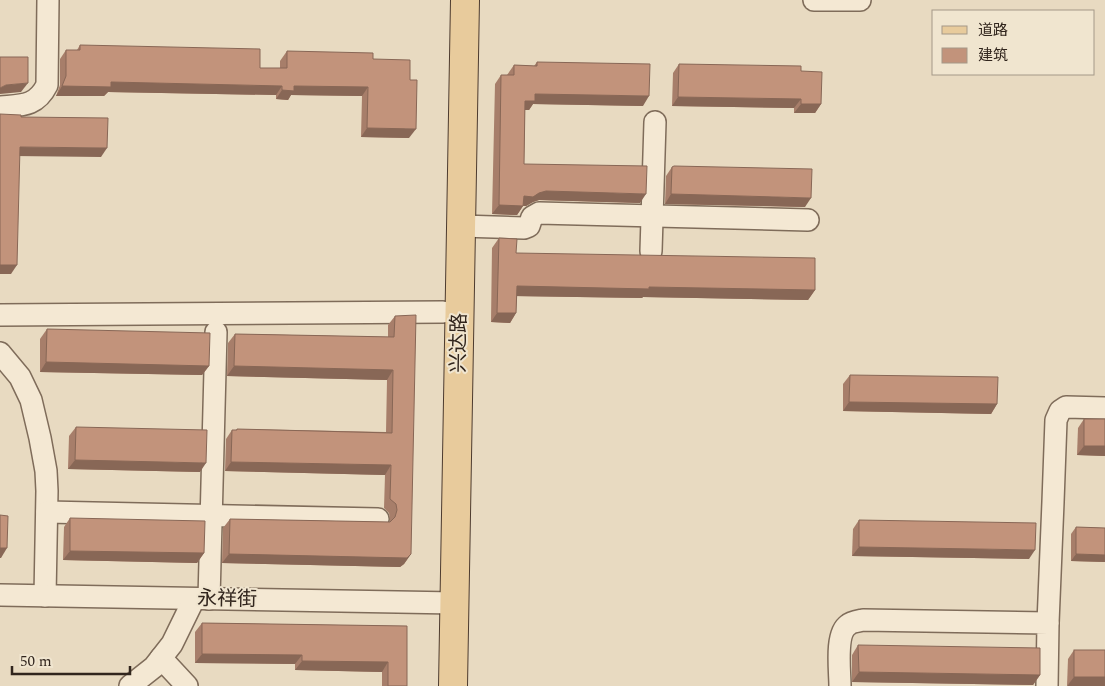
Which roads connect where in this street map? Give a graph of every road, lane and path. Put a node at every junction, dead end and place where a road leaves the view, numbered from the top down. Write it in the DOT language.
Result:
graph roads {
  1 [pos="48,0"];
  2 [pos="448,0"];
  3 [pos="465,0"];
  4 [pos="814,0"];
  5 [pos="860,0"];
  6 [pos="0,107"];
  7 [pos="655,122"];
  8 [pos="652,216"];
  9 [pos="808,220"];
  10 [pos="461,226"];
  11 [pos="651,251"];
  12 [pos="442,312"];
  13 [pos="0,315"];
  14 [pos="216,332"];
  15 [pos="0,353"];
  16 [pos="1105,408"];
  17 [pos="47,512"];
  18 [pos="211,516"];
  19 [pos="378,519"];
  20 [pos="0,595"];
  21 [pos="45,596"];
  22 [pos="201,599"];
  23 [pos="446,603"];
  24 [pos="1048,623"];
  25 [pos="161,658"];
  26 [pos="130,686"];
  27 [pos="187,686"];
  28 [pos="436,686"];
  29 [pos="453,686"];
  30 [pos="840,686"];
  31 [pos="1048,686"];
  1 -- 6 [label="street"];
  2 -- 12 [label="main road, 兴达路"];
  3 -- 10 [label="main road, 兴达路"];
  4 -- 5 [label="street"];
  7 -- 8 [label="street"];
  8 -- 9 [label="street"];
  8 -- 10 [label="street"];
  8 -- 11 [label="street"];
  10 -- 23 [label="main road, 兴达路"];
  12 -- 13 [label="street"];
  12 -- 23 [label="main road, 兴达路"];
  14 -- 18 [label="street"];
  15 -- 17 [label="street"];
  16 -- 24 [label="street"];
  17 -- 18 [label="street"];
  17 -- 21 [label="street"];
  18 -- 19 [label="street"];
  18 -- 22 [label="street"];
  20 -- 21 [label="street, 永祥街"];
  21 -- 22 [label="street, 永祥街"];
  22 -- 23 [label="street, 永祥街"];
  22 -- 25 [label="street"];
  23 -- 28 [label="main road, 兴达路"];
  23 -- 29 [label="main road, 兴达路"];
  24 -- 30 [label="street"];
  24 -- 31 [label="street"];
  25 -- 26 [label="street"];
  25 -- 27 [label="street"];
}
